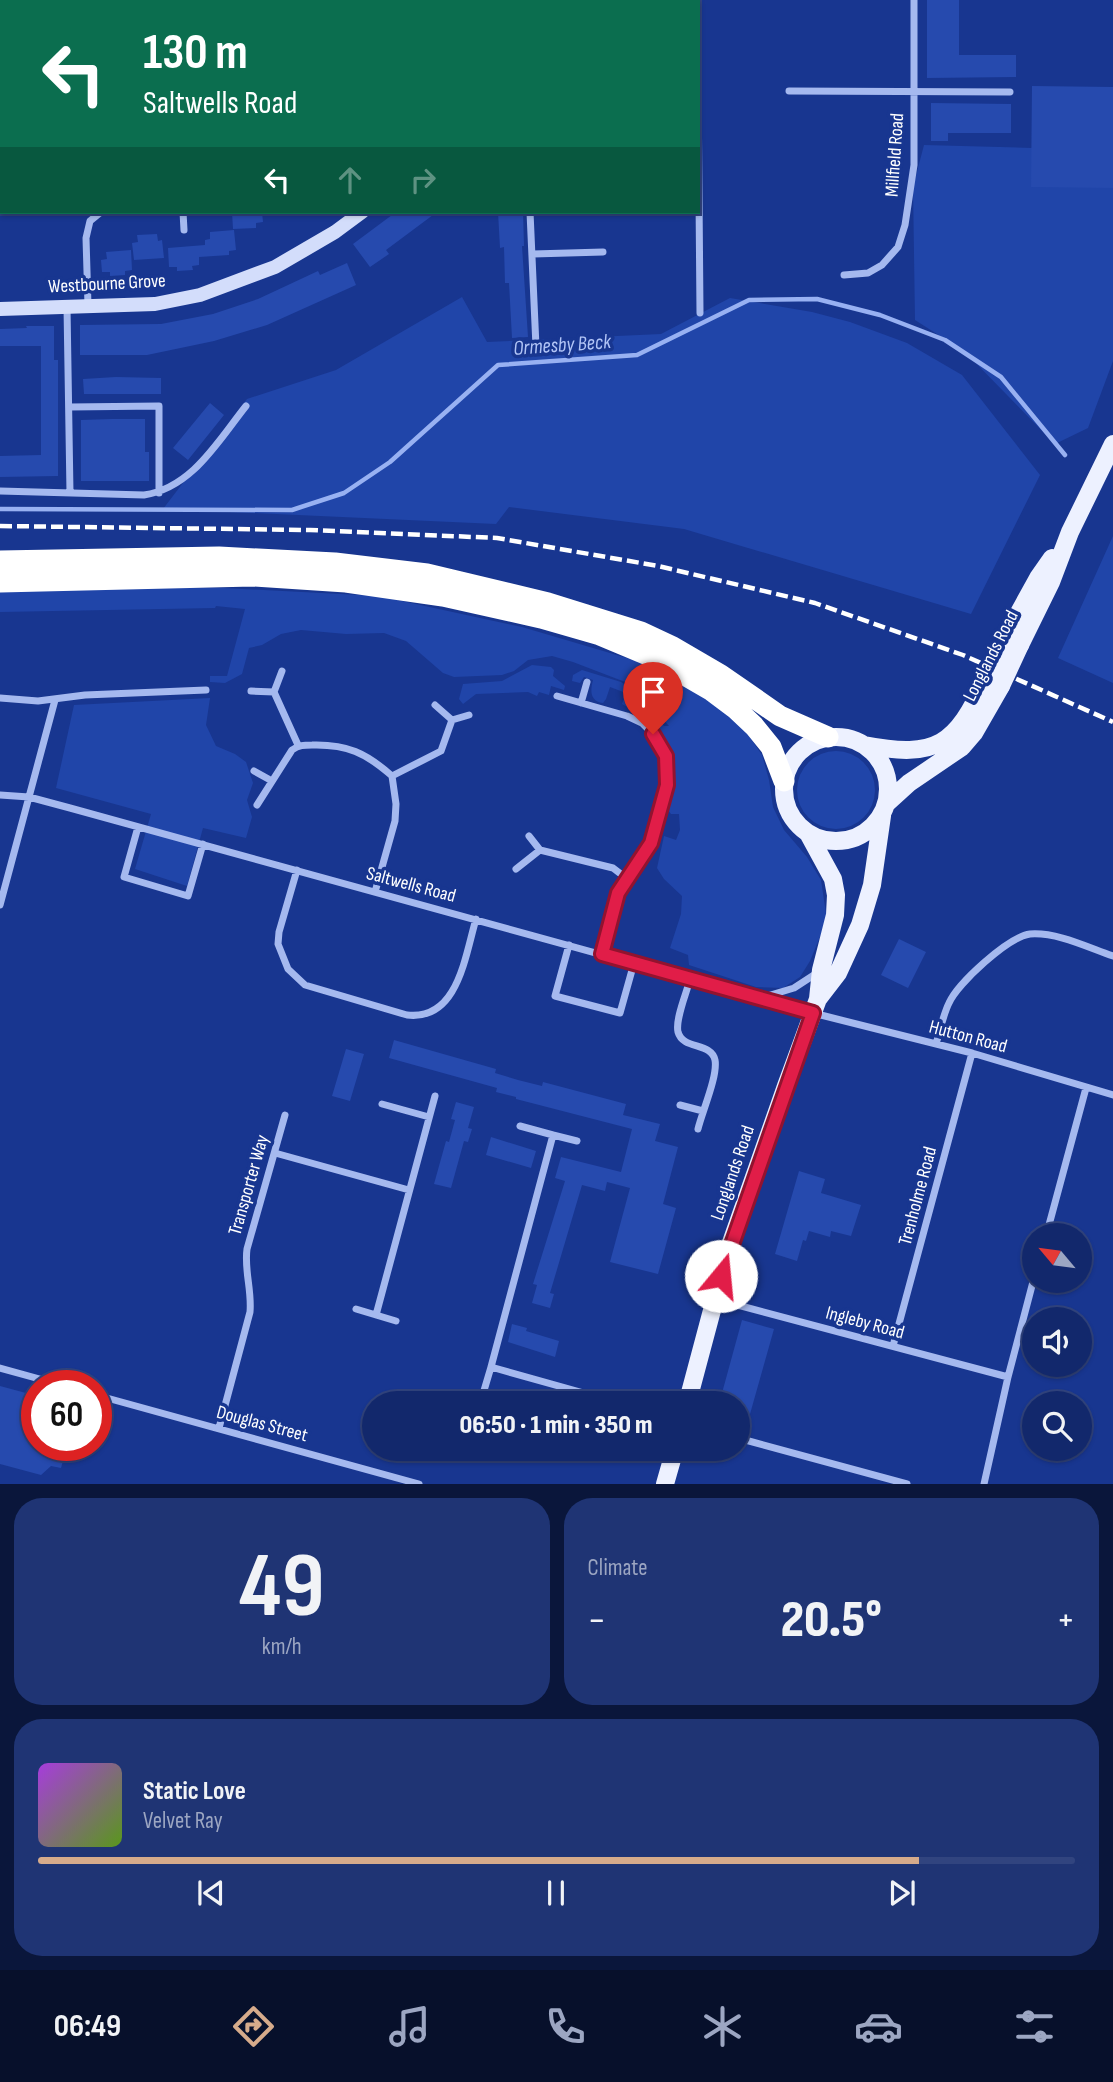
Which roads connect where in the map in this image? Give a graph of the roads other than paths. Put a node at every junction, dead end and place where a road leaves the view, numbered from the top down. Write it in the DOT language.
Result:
graph roads {
  1 [pos="914,0"];
  2 [pos="789,90"];
  3 [pos="915,90"];
  4 [pos="1010,92"];
  5 [pos="99,214"];
  6 [pos="183,214"];
  7 [pos="359,214"];
  8 [pos="530,214"];
  9 [pos="699,214"];
  10 [pos="184,230"];
  11 [pos="603,252"];
  12 [pos="533,254"];
  13 [pos="844,275"];
  14 [pos="67,306"];
  15 [pos="88,306"];
  16 [pos="0,309"];
  17 [pos="700,313"];
  18 [pos="536,347"];
  19 [pos="246,406"];
  20 [pos="70,407"];
  21 [pos="1113,444"];
  22 [pos="0,491"];
  23 [pos="70,493"];
  24 [pos="159,493"];
  25 [pos="0,561"];
  26 [pos="0,582"];
  27 [pos="282,671"];
  28 [pos="587,682"];
  29 [pos="994,682"];
  30 [pos="206,690"];
  31 [pos="251,691"];
  32 [pos="274,692"];
  33 [pos="557,696"];
  34 [pos="0,698"];
  35 [pos="55,699"];
  36 [pos="581,703"];
  37 [pos="435,705"];
  38 [pos="469,715"];
  39 [pos="452,720"];
  40 [pos="828,737"];
  41 [pos="864,745"];
  42 [pos="298,746"];
  43 [pos="254,771"];
  44 [pos="392,776"];
  45 [pos="272,781"];
  46 [pos="784,781"];
  47 [pos="0,795"];
  48 [pos="29,797"];
  49 [pos="257,805"];
  50 [pos="884,809"];
  51 [pos="138,827"];
  52 [pos="809,835"];
  53 [pos="529,836"];
  54 [pos="202,845"];
  55 [pos="540,850"];
  56 [pos="516,869"];
  57 [pos="296,870"];
  58 [pos="626,878"];
  59 [pos="376,892"];
  60 [pos="0,905"];
  61 [pos="476,919"];
  62 [pos="569,945"];
  63 [pos="602,954"];
  64 [pos="1113,956"];
  65 [pos="634,963"];
  66 [pos="821,971"];
  67 [pos="690,979"];
  68 [pos="761,998"];
  69 [pos="816,1006"];
  70 [pos="936,1044"];
  71 [pos="972,1053"];
  72 [pos="1086,1087"];
  73 [pos="1113,1095"];
  74 [pos="435,1096"];
  75 [pos="382,1104"];
  76 [pos="680,1105"];
  77 [pos="703,1111"];
  78 [pos="285,1115"];
  79 [pos="429,1117"];
  80 [pos="520,1126"];
  81 [pos="698,1129"];
  82 [pos="554,1135"];
  83 [pos="577,1141"];
  84 [pos="275,1153"];
  85 [pos="409,1190"];
  86 [pos="1049,1223"];
  87 [pos="1030,1293"];
  88 [pos="715,1299"];
  89 [pos="356,1309"];
  90 [pos="376,1315"];
  91 [pos="396,1321"];
  92 [pos="893,1346"];
  93 [pos="491,1367"];
  94 [pos="0,1368"];
  95 [pos="21,1374"];
  96 [pos="1008,1377"];
  97 [pos="484,1391"];
  98 [pos="577,1391"];
  99 [pos="690,1391"];
  100 [pos="112,1399"];
  101 [pos="219,1428"];
  102 [pos="750,1442"];
  103 [pos="671,1461"];
  104 [pos="419,1483"];
  105 [pos="665,1483"];
  106 [pos="907,1483"];
  107 [pos="984,1483"];
  1 -- 3 [label="street, Millfield Road"];
  2 -- 3 [label="street"];
  3 -- 4 [label="street"];
  3 -- 13 [label="street, Millfield Road"];
  5 -- 15 [label="street"];
  6 -- 10 [label="street"];
  7 -- 15 [label="street, Westbourne Grove"];
  8 -- 12 [label="street"];
  9 -- 17 [label="street"];
  11 -- 12 [label="street"];
  12 -- 18 [label="street"];
  14 -- 15 [label="street, Westbourne Grove"];
  14 -- 16 [label="street, Westbourne Grove"];
  14 -- 20 [label="street"];
  19 -- 24 [label="street"];
  20 -- 23 [label="street"];
  20 -- 24 [label="street"];
  21 -- 29 [label="main road, Longlands Road, bridge"];
  22 -- 23 [label="street"];
  23 -- 24 [label="street"];
  25 -- 40 [label="highway"];
  26 -- 46 [label="highway"];
  27 -- 32 [label="street"];
  28 -- 36 [label="street"];
  29 -- 41 [label="main road, Longlands Road"];
  29 -- 50 [label="main road, Longlands Road"];
  30 -- 35 [label="street"];
  31 -- 32 [label="street"];
  32 -- 42 [label="street"];
  33 -- 36 [label="street"];
  34 -- 35 [label="street"];
  35 -- 48 [label="street"];
  36 -- 58 [label="street"];
  37 -- 39 [label="street"];
  38 -- 39 [label="street"];
  39 -- 44 [label="street"];
  40 -- 41 [label="main road, Longlands Road"];
  40 -- 46 [label="main road"];
  41 -- 50 [label="main road, Longlands Road"];
  42 -- 44 [label="street"];
  42 -- 45 [label="street"];
  43 -- 45 [label="street"];
  44 -- 59 [label="street"];
  45 -- 49 [label="street"];
  46 -- 52 [label="main road, Longlands Road"];
  47 -- 48 [label="street, Saltwells Road"];
  48 -- 51 [label="street, Saltwells Road"];
  48 -- 60 [label="street"];
  50 -- 52 [label="main road, Longlands Road"];
  50 -- 69 [label="main road, Longlands Road"];
  51 -- 54 [label="street, Saltwells Road"];
  51 -- 54 [label="street"];
  52 -- 66 [label="main road, Longlands Road"];
  53 -- 55 [label="street"];
  54 -- 57 [label="street, Saltwells Road"];
  55 -- 56 [label="street"];
  55 -- 58 [label="street"];
  57 -- 59 [label="street, Saltwells Road"];
  57 -- 61 [label="street"];
  58 -- 63 [label="street"];
  59 -- 61 [label="street, Saltwells Road"];
  61 -- 62 [label="street, Saltwells Road"];
  62 -- 63 [label="street, Saltwells Road"];
  62 -- 65 [label="street"];
  63 -- 65 [label="street, Saltwells Road"];
  64 -- 70 [label="street"];
  65 -- 67 [label="street, Saltwells Road"];
  66 -- 68 [label="street"];
  66 -- 69 [label="main road, Longlands Road"];
  67 -- 68 [label="street, Saltwells Road"];
  67 -- 77 [label="street"];
  68 -- 69 [label="street, Saltwells Road"];
  69 -- 70 [label="street, Hutton Road"];
  69 -- 88 [label="main road, Longlands Road"];
  70 -- 71 [label="street, Hutton Road"];
  71 -- 72 [label="street, Hutton Road"];
  71 -- 92 [label="street, Trenholme Road"];
  72 -- 73 [label="street, Hutton Road"];
  72 -- 86 [label="street"];
  74 -- 79 [label="street"];
  75 -- 79 [label="street"];
  76 -- 77 [label="street"];
  77 -- 81 [label="street"];
  78 -- 84 [label="street, Transporter Way"];
  79 -- 85 [label="street"];
  80 -- 82 [label="street"];
  82 -- 83 [label="street"];
  82 -- 93 [label="street"];
  84 -- 85 [label="street"];
  84 -- 101 [label="street, Transporter Way"];
  85 -- 90 [label="street"];
  87 -- 96 [label="street"];
  88 -- 92 [label="street, Ingleby Road"];
  88 -- 99 [label="main road, Longlands Road"];
  89 -- 90 [label="street"];
  90 -- 91 [label="street"];
  92 -- 96 [label="street, Ingleby Road"];
  93 -- 97 [label="street"];
  93 -- 98 [label="street"];
  94 -- 95 [label="street"];
  96 -- 107 [label="street"];
  100 -- 101 [label="street, Douglas Street"];
  101 -- 104 [label="street, Douglas Street"];
  102 -- 106 [label="street"];
  103 -- 105 [label="main road"];
}
